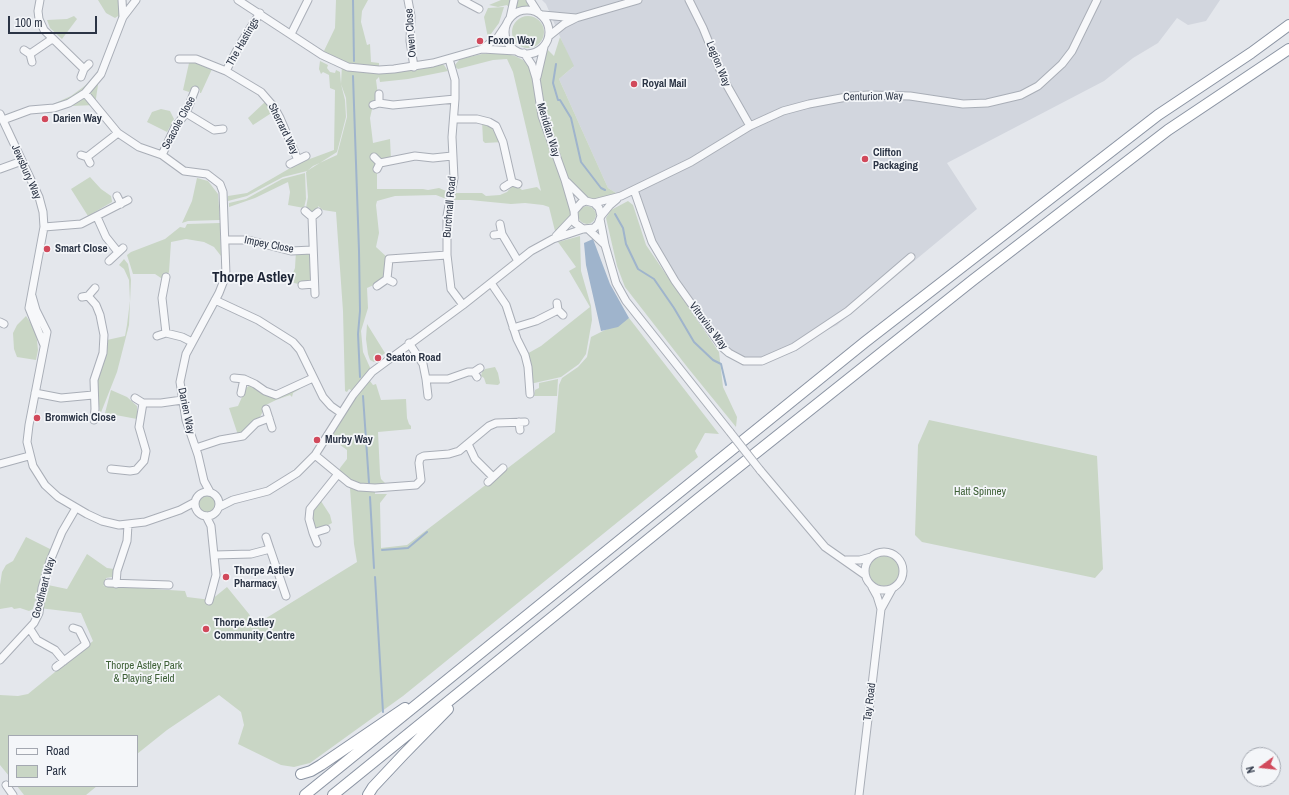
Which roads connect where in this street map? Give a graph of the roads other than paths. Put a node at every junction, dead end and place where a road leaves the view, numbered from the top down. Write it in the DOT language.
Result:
graph roads {
  1 [pos="40,0"];
  2 [pos="122,0"];
  3 [pos="135,0"];
  4 [pos="238,0"];
  5 [pos="308,0"];
  6 [pos="408,0"];
  7 [pos="462,0"];
  8 [pos="514,0"];
  9 [pos="530,0"];
  10 [pos="635,0"];
  11 [pos="689,0"];
  12 [pos="1096,0"];
  13 [pos="481,9"];
  14 [pos="260,13"];
  15 [pos="540,14"];
  16 [pos="123,17"];
  17 [pos="576,18"];
  18 [pos="508,21"];
  19 [pos="1289,25"];
  20 [pos="1289,30"];
  21 [pos="291,34"];
  22 [pos="549,36"];
  23 [pos="52,39"];
  24 [pos="544,46"];
  25 [pos="482,49"];
  26 [pos="1289,49"];
  27 [pos="516,51"];
  28 [pos="1251,53"];
  29 [pos="524,54"];
  30 [pos="179,59"];
  31 [pos="449,59"];
  32 [pos="32,62"];
  33 [pos="414,67"];
  34 [pos="226,72"];
  35 [pos="81,76"];
  36 [pos="536,78"];
  37 [pos="195,90"];
  38 [pos="85,93"];
  39 [pos="379,94"];
  40 [pos="455,99"];
  41 [pos="186,113"];
  42 [pos="2,117"];
  43 [pos="455,119"];
  44 [pos="750,126"];
  45 [pos="223,129"];
  46 [pos="118,133"];
  47 [pos="162,156"];
  48 [pos="306,156"];
  49 [pos="452,156"];
  50 [pos="374,157"];
  51 [pos="86,158"];
  52 [pos="298,160"];
  53 [pos="22,161"];
  54 [pos="290,164"];
  55 [pos="0,169"];
  56 [pos="565,180"];
  57 [pos="504,187"];
  58 [pos="634,190"];
  59 [pos="117,196"];
  60 [pos="621,196"];
  61 [pos="128,200"];
  62 [pos="590,202"];
  63 [pos="121,204"];
  64 [pos="305,212"];
  65 [pos="573,214"];
  66 [pos="97,217"];
  67 [pos="601,217"];
  68 [pos="500,224"];
  69 [pos="44,227"];
  70 [pos="586,229"];
  71 [pos="502,234"];
  72 [pos="494,235"];
  73 [pos="553,239"];
  74 [pos="226,240"];
  75 [pos="605,245"];
  76 [pos="312,250"];
  77 [pos="447,255"];
  78 [pos="911,257"];
  79 [pos="109,261"];
  80 [pos="518,261"];
  81 [pos="165,275"];
  82 [pos="491,283"];
  83 [pos="302,284"];
  84 [pos="314,284"];
  85 [pos="377,286"];
  86 [pos="96,288"];
  87 [pos="315,294"];
  88 [pos="215,300"];
  89 [pos="463,305"];
  90 [pos="559,309"];
  91 [pos="513,328"];
  92 [pos="166,333"];
  93 [pos="157,336"];
  94 [pos="192,342"];
  95 [pos="410,343"];
  96 [pos="477,372"];
  97 [pos="234,378"];
  98 [pos="313,378"];
  99 [pos="244,379"];
  100 [pos="426,379"];
  101 [pos="35,393"];
  102 [pos="241,393"];
  103 [pos="530,394"];
  104 [pos="93,395"];
  105 [pos="428,396"];
  106 [pos="135,398"];
  107 [pos="182,400"];
  108 [pos="143,403"];
  109 [pos="266,409"];
  110 [pos="342,413"];
  111 [pos="269,418"];
  112 [pos="94,420"];
  113 [pos="272,428"];
  114 [pos="520,430"];
  115 [pos="468,444"];
  116 [pos="196,448"];
  117 [pos="315,455"];
  118 [pos="29,456"];
  119 [pos="0,464"];
  120 [pos="503,468"];
  121 [pos="111,469"];
  122 [pos="338,474"];
  123 [pos="204,481"];
  124 [pos="210,492"];
  125 [pos="200,494"];
  126 [pos="217,497"];
  127 [pos="233,500"];
  128 [pos="195,502"];
  129 [pos="219,507"];
  130 [pos="76,508"];
  131 [pos="180,510"];
  132 [pos="196,511"];
  133 [pos="214,514"];
  134 [pos="206,516"];
  135 [pos="128,525"];
  136 [pos="211,526"];
  137 [pos="326,529"];
  138 [pos="313,533"];
  139 [pos="266,537"];
  140 [pos="317,543"];
  141 [pos="270,549"];
  142 [pos="215,555"];
  143 [pos="872,556"];
  144 [pos="846,560"];
  145 [pos="865,575"];
  146 [pos="108,583"];
  147 [pos="164,583"];
  148 [pos="116,584"];
  149 [pos="872,587"];
  150 [pos="892,589"];
  151 [pos="282,592"];
  152 [pos="209,601"];
  153 [pos="881,610"];
  154 [pos="73,628"];
  155 [pos="30,630"];
  156 [pos="1,657"];
  157 [pos="64,660"];
  158 [pos="56,667"];
  159 [pos="445,683"];
  160 [pos="471,684"];
  161 [pos="301,774"];
  162 [pos="6,786"];
  163 [pos="14,792"];
  164 [pos="305,795"];
  165 [pos="333,795"];
  166 [pos="368,795"];
  167 [pos="859,795"];
  1 -- 23 [label="street"];
  2 -- 3 [label="street"];
  2 -- 16 [label="street"];
  3 -- 16 [label="street"];
  4 -- 14 [label="street"];
  5 -- 21 [label="street"];
  6 -- 33 [label="street, Owen Close"];
  7 -- 13 [label="street"];
  8 -- 18 [label="street"];
  9 -- 15 [label="street"];
  10 -- 17 [label="street"];
  11 -- 44 [label="street, Legion Way"];
  12 -- 44 [label="street, Centurion Way"];
  14 -- 21 [label="street"];
  14 -- 34 [label="street, The Hastings"];
  15 -- 17 [label="street"];
  15 -- 18 [label="street"];
  15 -- 22 [label="street"];
  16 -- 38 [label="street"];
  17 -- 22 [label="street"];
  18 -- 25 [label="street"];
  18 -- 27 [label="street"];
  19 -- 28 [label="highway"];
  20 -- 28 [label="highway"];
  21 -- 33 [label="street"];
  22 -- 24 [label="street"];
  23 -- 32 [label="street"];
  23 -- 35 [label="street"];
  24 -- 29 [label="street"];
  24 -- 36 [label="street, Meridian Way"];
  25 -- 27 [label="street"];
  25 -- 31 [label="street"];
  26 -- 160 [label="highway"];
  27 -- 29 [label="street"];
  28 -- 159 [label="highway"];
  29 -- 36 [label="street, Meridian Way"];
  30 -- 34 [label="street, Sherrard Way"];
  31 -- 33 [label="street"];
  31 -- 40 [label="street, Burchnall Road"];
  34 -- 52 [label="street, Sherrard Way"];
  36 -- 56 [label="street, Meridian Way"];
  37 -- 41 [label="street, Seacole Close"];
  38 -- 42 [label="street"];
  38 -- 46 [label="street, Darien Way"];
  39 -- 40 [label="street"];
  40 -- 43 [label="street, Burchnall Road"];
  41 -- 45 [label="street"];
  41 -- 47 [label="street, Seacole Close"];
  42 -- 53 [label="street, Jewsbury Way"];
  43 -- 49 [label="street, Burchnall Road"];
  43 -- 57 [label="street"];
  44 -- 58 [label="street, Centurion Way"];
  46 -- 47 [label="street, Darien Way"];
  46 -- 51 [label="street"];
  47 -- 74 [label="street, Darien Way"];
  48 -- 52 [label="street"];
  49 -- 50 [label="street"];
  49 -- 77 [label="street, Burchnall Road"];
  52 -- 54 [label="street"];
  53 -- 55 [label="street"];
  53 -- 69 [label="street, Jewsbury Way"];
  56 -- 62 [label="street, Meridian Way"];
  56 -- 65 [label="street, Meridian Way"];
  58 -- 60 [label="street, Centurion Way"];
  58 -- 78 [label="street, Vitruvius Way"];
  59 -- 63 [label="street"];
  60 -- 62 [label="street, Centurion Way"];
  60 -- 67 [label="street, Centurion Way"];
  61 -- 63 [label="street"];
  62 -- 65 [label="street"];
  62 -- 67 [label="street"];
  63 -- 66 [label="street"];
  64 -- 76 [label="street"];
  65 -- 70 [label="street"];
  65 -- 73 [label="street"];
  66 -- 69 [label="street"];
  66 -- 79 [label="street"];
  67 -- 70 [label="street"];
  67 -- 75 [label="street"];
  68 -- 71 [label="street"];
  69 -- 101 [label="street, Jewsbury Way"];
  70 -- 73 [label="street"];
  70 -- 75 [label="street"];
  71 -- 72 [label="street"];
  71 -- 80 [label="street"];
  73 -- 80 [label="street"];
  74 -- 76 [label="street, Impey Close"];
  74 -- 88 [label="street, Darien Way"];
  75 -- 144 [label="street, bridge"];
  76 -- 84 [label="street"];
  77 -- 85 [label="street"];
  77 -- 89 [label="street, Burchnall Road"];
  80 -- 82 [label="street"];
  81 -- 92 [label="street"];
  82 -- 89 [label="street"];
  82 -- 91 [label="street"];
  83 -- 84 [label="street"];
  84 -- 87 [label="street"];
  86 -- 104 [label="street"];
  88 -- 94 [label="street, Darien Way"];
  88 -- 98 [label="street"];
  89 -- 95 [label="street"];
  90 -- 91 [label="street"];
  91 -- 103 [label="street"];
  92 -- 93 [label="street"];
  92 -- 94 [label="street"];
  94 -- 107 [label="street, Darien Way"];
  95 -- 100 [label="street"];
  95 -- 110 [label="street"];
  96 -- 100 [label="street"];
  97 -- 99 [label="street"];
  98 -- 99 [label="street"];
  98 -- 110 [label="street"];
  99 -- 102 [label="street"];
  100 -- 105 [label="street"];
  101 -- 104 [label="street"];
  101 -- 118 [label="street, Jewsbury Way"];
  104 -- 112 [label="street"];
  106 -- 108 [label="street"];
  107 -- 108 [label="street"];
  107 -- 116 [label="street, Darien Way"];
  108 -- 121 [label="street"];
  109 -- 111 [label="street"];
  110 -- 117 [label="street"];
  111 -- 113 [label="street"];
  111 -- 116 [label="street"];
  114 -- 115 [label="street"];
  115 -- 120 [label="street"];
  115 -- 122 [label="street"];
  116 -- 123 [label="street, Darien Way"];
  117 -- 122 [label="street"];
  117 -- 127 [label="street"];
  118 -- 119 [label="street"];
  118 -- 130 [label="street, Jewsbury Way"];
  122 -- 138 [label="street"];
  123 -- 124 [label="street, Darien Way"];
  123 -- 125 [label="street"];
  124 -- 125 [label="street"];
  124 -- 126 [label="street"];
  125 -- 128 [label="street"];
  126 -- 127 [label="street"];
  126 -- 129 [label="street"];
  127 -- 129 [label="street"];
  128 -- 131 [label="street, Jewsbury Way"];
  128 -- 132 [label="street"];
  129 -- 133 [label="street"];
  130 -- 135 [label="street, Jewsbury Way"];
  130 -- 155 [label="street, Goodheart Way"];
  131 -- 132 [label="street, Jewsbury Way"];
  131 -- 135 [label="street, Jewsbury Way"];
  132 -- 134 [label="street"];
  133 -- 134 [label="street"];
  133 -- 136 [label="street"];
  134 -- 136 [label="street"];
  135 -- 148 [label="street"];
  136 -- 142 [label="street"];
  137 -- 138 [label="street"];
  138 -- 140 [label="street"];
  139 -- 141 [label="street"];
  141 -- 142 [label="street"];
  141 -- 151 [label="street"];
  142 -- 152 [label="street"];
  143 -- 144 [label="street"];
  143 -- 145 [label="street"];
  143 -- 150 [label="street"];
  144 -- 145 [label="street"];
  145 -- 149 [label="street"];
  146 -- 148 [label="street"];
  147 -- 148 [label="street"];
  149 -- 150 [label="street"];
  149 -- 153 [label="street, Tay Road"];
  150 -- 153 [label="street, Tay Road"];
  153 -- 167 [label="street, Tay Road"];
  154 -- 157 [label="street"];
  155 -- 156 [label="street, Goodheart Way"];
  155 -- 157 [label="street"];
  157 -- 158 [label="street"];
  159 -- 161 [label="highway"];
  159 -- 164 [label="highway"];
  160 -- 165 [label="highway"];
  160 -- 166 [label="highway"];
  162 -- 163 [label="street"];
}
